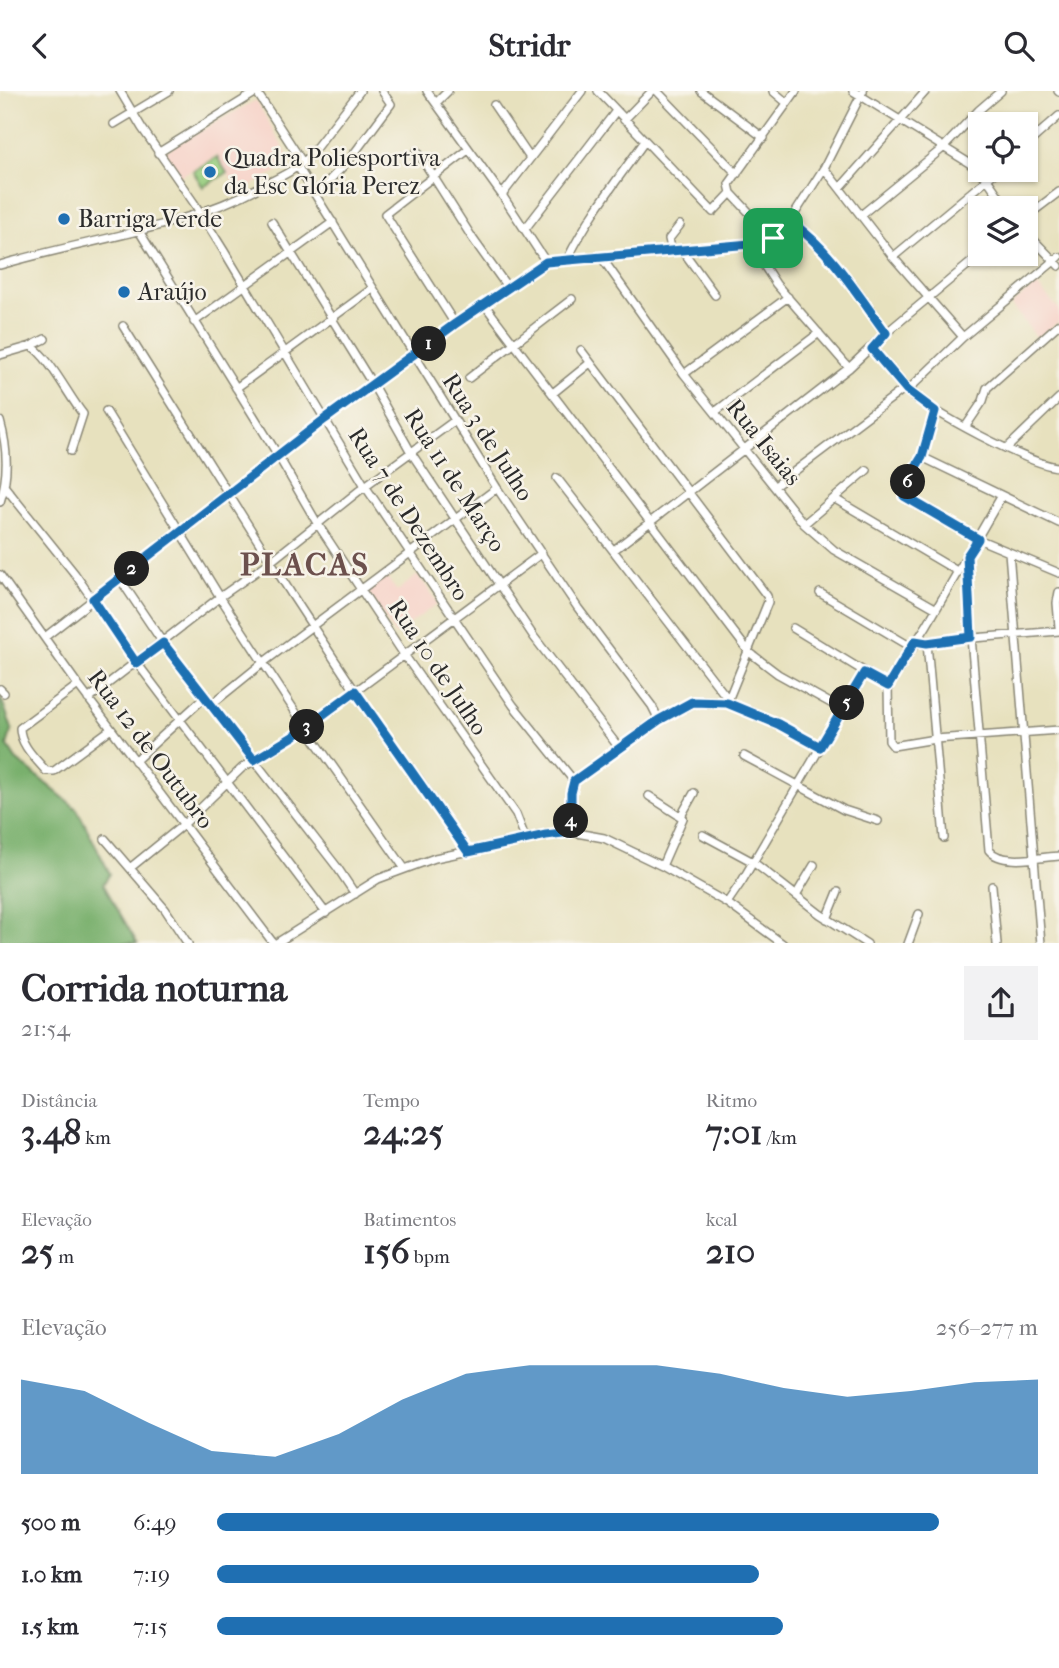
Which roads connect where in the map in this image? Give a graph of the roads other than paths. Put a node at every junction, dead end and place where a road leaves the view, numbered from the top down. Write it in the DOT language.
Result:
graph roads {
  1 [pos="120,91"];
  2 [pos="169,91"];
  3 [pos="257,91"];
  4 [pos="360,91"];
  5 [pos="382,91"];
  6 [pos="427,91"];
  7 [pos="448,91"];
  8 [pos="582,91"];
  9 [pos="598,91"];
  10 [pos="655,91"];
  11 [pos="701,91"];
  12 [pos="773,91"];
  13 [pos="796,91"];
  14 [pos="926,91"];
  15 [pos="1001,91"];
  16 [pos="858,93"];
  17 [pos="436,103"];
  18 [pos="787,103"];
  19 [pos="494,105"];
  20 [pos="616,111"];
  21 [pos="134,113"];
  22 [pos="1059,116"];
  23 [pos="624,120"];
  24 [pos="898,121"];
  25 [pos="114,124"];
  26 [pos="1038,134"];
  27 [pos="764,138"];
  28 [pos="645,141"];
  29 [pos="943,148"];
  30 [pos="468,150"];
  31 [pos="417,151"];
  32 [pos="158,153"];
  33 [pos="530,158"];
  34 [pos="968,162"];
  35 [pos="300,165"];
  36 [pos="824,167"];
  37 [pos="737,174"];
  38 [pos="432,176"];
  39 [pos="983,182"];
  40 [pos="840,188"];
  41 [pos="1059,192"];
  42 [pos="731,193"];
  43 [pos="316,194"];
  44 [pos="502,195"];
  45 [pos="1038,208"];
  46 [pos="200,214"];
  47 [pos="861,215"];
  48 [pos="272,222"];
  49 [pos="332,222"];
  50 [pos="791,222"];
  51 [pos="680,225"];
  52 [pos="525,229"];
  53 [pos="139,231"];
  54 [pos="773,238"];
  55 [pos="1038,243"];
  56 [pos="750,244"];
  57 [pos="683,251"];
  58 [pos="289,252"];
  59 [pos="672,252"];
  60 [pos="893,257"];
  61 [pos="602,258"];
  62 [pos="567,260"];
  63 [pos="1057,261"];
  64 [pos="546,262"];
  65 [pos="0,265"];
  66 [pos="968,265"];
  67 [pos="243,285"];
  68 [pos="373,288"];
  69 [pos="508,288"];
  70 [pos="715,295"];
  71 [pos="788,297"];
  72 [pos="572,299"];
  73 [pos="928,299"];
  74 [pos="484,304"];
  75 [pos="331,318"];
  76 [pos="194,322"];
  77 [pos="455,324"];
  78 [pos="1059,324"];
  79 [pos="123,326"];
  80 [pos="819,333"];
  81 [pos="886,333"];
  82 [pos="963,337"];
  83 [pos="45,339"];
  84 [pos="514,344"];
  85 [pos="31,346"];
  86 [pos="872,349"];
  87 [pos="581,350"];
  88 [pos="284,353"];
  89 [pos="0,355"];
  90 [pos="413,356"];
  91 [pos="590,363"];
  92 [pos="849,368"];
  93 [pos="684,374"];
  94 [pos="469,378"];
  95 [pos="373,385"];
  96 [pos="236,388"];
  97 [pos="906,389"];
  98 [pos="553,393"];
  99 [pos="1059,398"];
  100 [pos="106,411"];
  101 [pos="935,411"];
  102 [pos="715,412"];
  103 [pos="325,419"];
  104 [pos="0,421"];
  105 [pos="454,421"];
  106 [pos="966,426"];
  107 [pos="1007,448"];
  108 [pos="745,450"];
  109 [pos="71,451"];
  110 [pos="412,454"];
  111 [pos="277,455"];
  112 [pos="922,457"];
  113 [pos="1059,467"];
  114 [pos="867,470"];
  115 [pos="557,478"];
  116 [pos="365,486"];
  117 [pos="775,486"];
  118 [pos="5,487"];
  119 [pos="497,488"];
  120 [pos="689,493"];
  121 [pos="228,494"];
  122 [pos="1001,497"];
  123 [pos="835,499"];
  124 [pos="0,502"];
  125 [pos="455,518"];
  126 [pos="651,520"];
  127 [pos="317,523"];
  128 [pos="1059,523"];
  129 [pos="804,524"];
  130 [pos="180,531"];
  131 [pos="978,539"];
  132 [pos="614,550"];
  133 [pos="410,552"];
  134 [pos="1009,552"];
  135 [pos="542,553"];
  136 [pos="967,556"];
  137 [pos="270,562"];
  138 [pos="957,571"];
  139 [pos="1059,573"];
  140 [pos="0,575"];
  141 [pos="120,579"];
  142 [pos="500,584"];
  143 [pos="362,589"];
  144 [pos="1059,592"];
  145 [pos="820,593"];
  146 [pos="220,597"];
  147 [pos="93,599"];
  148 [pos="935,608"];
  149 [pos="453,618"];
  150 [pos="313,626"];
  151 [pos="793,628"];
  152 [pos="1059,629"];
  153 [pos="1015,634"];
  154 [pos="45,637"];
  155 [pos="971,637"];
  156 [pos="163,643"];
  157 [pos="927,643"];
  158 [pos="914,645"];
  159 [pos="749,652"];
  160 [pos="405,656"];
  161 [pos="264,662"];
  162 [pos="136,663"];
  163 [pos="864,673"];
  164 [pos="78,685"];
  165 [pos="888,686"];
  166 [pos="355,691"];
  167 [pos="205,697"];
  168 [pos="88,699"];
  169 [pos="727,701"];
  170 [pos="212,704"];
  171 [pos="843,710"];
  172 [pos="179,720"];
  173 [pos="659,720"];
  174 [pos="306,728"];
  175 [pos="111,729"];
  176 [pos="1059,730"];
  177 [pos="1024,734"];
  178 [pos="981,737"];
  179 [pos="935,739"];
  180 [pos="820,747"];
  181 [pos="620,748"];
  182 [pos="744,756"];
  183 [pos="254,760"];
  184 [pos="135,761"];
  185 [pos="574,781"];
  186 [pos="227,783"];
  187 [pos="799,785"];
  188 [pos="694,793"];
  189 [pos="649,796"];
  190 [pos="682,816"];
  191 [pos="878,821"];
  192 [pos="183,825"];
  193 [pos="571,832"];
  194 [pos="703,835"];
  195 [pos="944,838"];
  196 [pos="106,839"];
  197 [pos="526,840"];
  198 [pos="468,852"];
  199 [pos="1059,856"];
  200 [pos="1033,858"];
  201 [pos="753,862"];
  202 [pos="814,865"];
  203 [pos="662,866"];
  204 [pos="130,868"];
  205 [pos="405,869"];
  206 [pos="992,886"];
  207 [pos="838,892"];
  208 [pos="355,894"];
  209 [pos="796,895"];
  210 [pos="727,903"];
  211 [pos="326,913"];
  212 [pos="919,914"];
  213 [pos="827,919"];
  214 [pos="187,943"];
  215 [pos="274,943"];
  216 [pos="782,943"];
  217 [pos="867,943"];
  218 [pos="908,943"];
  219 [pos="996,943"];
  220 [pos="1041,943"];
  1 -- 21 [label="street, Rua 7 de Dezembro"];
  2 -- 21 [label="street"];
  3 -- 32 [label="street"];
  3 -- 35 [label="street, Rua 3 de Julho"];
  4 -- 35 [label="street"];
  5 -- 43 [label="street"];
  6 -- 17 [label="street"];
  7 -- 17 [label="street"];
  8 -- 33 [label="street"];
  9 -- 20 [label="street"];
  10 -- 23 [label="street"];
  10 -- 37 [label="street"];
  11 -- 27 [label="street"];
  12 -- 18 [label="street"];
  13 -- 18 [label="street"];
  14 -- 24 [label="street"];
  15 -- 29 [label="street"];
  16 -- 24 [label="street"];
  16 -- 36 [label="street"];
  17 -- 30 [label="street"];
  18 -- 27 [label="street"];
  19 -- 33 [label="street"];
  20 -- 23 [label="street"];
  20 -- 52 [label="street"];
  21 -- 25 [label="street"];
  21 -- 32 [label="street, Rua 7 de Dezembro"];
  22 -- 26 [label="street"];
  23 -- 28 [label="street"];
  24 -- 29 [label="street"];
  24 -- 40 [label="street"];
  27 -- 37 [label="street"];
  28 -- 42 [label="street"];
  28 -- 62 [label="street"];
  29 -- 34 [label="street"];
  29 -- 47 [label="street"];
  30 -- 38 [label="street"];
  30 -- 44 [label="street"];
  31 -- 38 [label="street"];
  32 -- 46 [label="street, Rua 7 de Dezembro"];
  33 -- 44 [label="street"];
  35 -- 43 [label="street, Rua 3 de Julho"];
  35 -- 46 [label="street"];
  36 -- 40 [label="street"];
  36 -- 50 [label="street"];
  37 -- 42 [label="street"];
  38 -- 69 [label="street"];
  38 -- 77 [label="street"];
  39 -- 60 [label="street"];
  40 -- 47 [label="street"];
  41 -- 45 [label="street"];
  42 -- 54 [label="street"];
  43 -- 49 [label="street, Rua 3 de Julho"];
  44 -- 52 [label="street"];
  46 -- 53 [label="street"];
  46 -- 67 [label="street, Rua 7 de Dezembro"];
  47 -- 60 [label="street"];
  48 -- 58 [label="street, Rua 11 de Março"];
  49 -- 58 [label="street"];
  49 -- 68 [label="street, Rua 3 de Julho"];
  50 -- 54 [label="street"];
  50 -- 81 [label="street"];
  51 -- 59 [label="street"];
  52 -- 64 [label="street"];
  53 -- 65 [label="street"];
  53 -- 76 [label="street, Rua 10 de Julho"];
  54 -- 56 [label="street"];
  55 -- 63 [label="street"];
  56 -- 57 [label="street"];
  56 -- 71 [label="street"];
  57 -- 59 [label="street"];
  57 -- 70 [label="street"];
  58 -- 67 [label="street"];
  58 -- 75 [label="street, Rua 11 de Março"];
  59 -- 61 [label="street"];
  60 -- 73 [label="street"];
  61 -- 62 [label="street"];
  61 -- 93 [label="street, Rua Isaias"];
  62 -- 64 [label="street"];
  63 -- 82 [label="street"];
  64 -- 69 [label="street"];
  66 -- 73 [label="street"];
  67 -- 76 [label="street"];
  67 -- 88 [label="street, Rua 7 de Dezembro"];
  68 -- 75 [label="street"];
  68 -- 90 [label="street, Rua 3 de Julho"];
  69 -- 74 [label="street"];
  71 -- 80 [label="street"];
  71 -- 93 [label="street"];
  72 -- 84 [label="street"];
  73 -- 81 [label="street"];
  73 -- 82 [label="street"];
  74 -- 77 [label="street"];
  74 -- 84 [label="street"];
  75 -- 88 [label="street"];
  75 -- 95 [label="street, Rua 11 de Março"];
  76 -- 96 [label="street, Rua 10 de Julho"];
  77 -- 90 [label="street"];
  78 -- 106 [label="street"];
  79 -- 121 [label="street"];
  80 -- 92 [label="street"];
  80 -- 102 [label="street"];
  81 -- 86 [label="street"];
  82 -- 97 [label="street"];
  83 -- 85 [label="street"];
  84 -- 94 [label="street"];
  84 -- 98 [label="street"];
  85 -- 89 [label="street"];
  85 -- 109 [label="street"];
  86 -- 92 [label="street"];
  86 -- 97 [label="street"];
  87 -- 91 [label="street"];
  88 -- 96 [label="street"];
  88 -- 103 [label="street, Rua 7 de Dezembro"];
  90 -- 95 [label="street"];
  90 -- 105 [label="street, Rua 3 de Julho"];
  91 -- 98 [label="street"];
  91 -- 120 [label="street"];
  92 -- 108 [label="street"];
  93 -- 102 [label="street, Rua Isaias"];
  95 -- 103 [label="street"];
  95 -- 110 [label="street, Rua 11 de Março"];
  96 -- 111 [label="street, Rua 10 de Julho"];
  97 -- 101 [label="street"];
  97 -- 117 [label="street"];
  98 -- 126 [label="street"];
  99 -- 107 [label="street"];
  100 -- 130 [label="street"];
  101 -- 106 [label="street"];
  101 -- 112 [label="street"];
  102 -- 108 [label="street, Rua Isaias"];
  103 -- 111 [label="street"];
  103 -- 116 [label="street, Rua 7 de Dezembro"];
  104 -- 118 [label="street"];
  105 -- 110 [label="street"];
  105 -- 119 [label="street, Rua 3 de Julho"];
  106 -- 107 [label="street"];
  107 -- 113 [label="street"];
  108 -- 117 [label="street, Rua Isaias"];
  108 -- 120 [label="street"];
  110 -- 116 [label="street"];
  110 -- 125 [label="street, Rua 11 de Março"];
  111 -- 121 [label="street"];
  111 -- 127 [label="street, Rua 10 de Julho"];
  112 -- 122 [label="street"];
  112 -- 131 [label="street"];
  114 -- 123 [label="street"];
  115 -- 132 [label="street"];
  116 -- 127 [label="street"];
  116 -- 133 [label="street, Rua 7 de Dezembro"];
  117 -- 129 [label="street, Rua Isaias"];
  118 -- 124 [label="street"];
  118 -- 147 [label="street"];
  119 -- 125 [label="street"];
  119 -- 135 [label="street, Rua 3 de Julho"];
  120 -- 126 [label="street"];
  120 -- 159 [label="street"];
  121 -- 130 [label="street"];
  121 -- 137 [label="street"];
  122 -- 128 [label="street"];
  122 -- 131 [label="street"];
  123 -- 129 [label="street"];
  123 -- 138 [label="street"];
  125 -- 133 [label="street"];
  125 -- 142 [label="street, Rua 11 de Março"];
  126 -- 132 [label="street"];
  126 -- 159 [label="street"];
  127 -- 137 [label="street"];
  127 -- 143 [label="street, Rua 10 de Julho"];
  129 -- 148 [label="street, Rua Isaias"];
  130 -- 141 [label="street"];
  130 -- 146 [label="street"];
  131 -- 134 [label="street"];
  131 -- 136 [label="street"];
  132 -- 169 [label="street"];
  133 -- 143 [label="street"];
  133 -- 149 [label="street, Rua 7 de Dezembro"];
  134 -- 139 [label="street"];
  134 -- 153 [label="street"];
  135 -- 142 [label="street"];
  135 -- 173 [label="street, Rua 3 de Julho"];
  136 -- 138 [label="street"];
  136 -- 155 [label="street"];
  137 -- 146 [label="street"];
  137 -- 150 [label="street"];
  138 -- 148 [label="street"];
  140 -- 154 [label="street, Rua 12 de Outubro"];
  141 -- 147 [label="street"];
  141 -- 156 [label="street"];
  142 -- 149 [label="street"];
  142 -- 181 [label="street, Rua 11 de Março"];
  143 -- 150 [label="street"];
  143 -- 160 [label="street, Rua 10 de Julho"];
  144 -- 152 [label="street"];
  145 -- 158 [label="street"];
  146 -- 156 [label="street"];
  146 -- 161 [label="street"];
  147 -- 154 [label="street"];
  147 -- 162 [label="street"];
  148 -- 158 [label="street"];
  149 -- 160 [label="street"];
  149 -- 185 [label="street, Rua 7 de Dezembro"];
  150 -- 161 [label="street"];
  150 -- 166 [label="street"];
  151 -- 163 [label="street"];
  152 -- 153 [label="street"];
  153 -- 155 [label="street"];
  153 -- 177 [label="street"];
  154 -- 164 [label="street, Rua 12 de Outubro"];
  155 -- 157 [label="street"];
  155 -- 178 [label="street"];
  156 -- 162 [label="street"];
  156 -- 167 [label="street"];
  157 -- 158 [label="street"];
  157 -- 179 [label="street"];
  158 -- 165 [label="street"];
  159 -- 169 [label="street"];
  159 -- 171 [label="street"];
  160 -- 166 [label="street"];
  160 -- 197 [label="street, Rua 10 de Julho"];
  161 -- 170 [label="street"];
  161 -- 174 [label="street"];
  162 -- 168 [label="street"];
  162 -- 172 [label="street"];
  163 -- 165 [label="street"];
  163 -- 171 [label="street"];
  164 -- 168 [label="street, Rua 12 de Outubro"];
  164 -- 175 [label="street"];
  165 -- 179 [label="street"];
  166 -- 174 [label="street"];
  166 -- 198 [label="street"];
  167 -- 170 [label="street"];
  167 -- 172 [label="street"];
  168 -- 175 [label="street, Rua 12 de Outubro"];
  169 -- 173 [label="street"];
  169 -- 180 [label="street"];
  170 -- 183 [label="street"];
  171 -- 180 [label="street"];
  172 -- 184 [label="street"];
  172 -- 186 [label="street"];
  173 -- 181 [label="street"];
  174 -- 183 [label="street"];
  174 -- 205 [label="street"];
  175 -- 184 [label="street, Rua 12 de Outubro"];
  176 -- 177 [label="street"];
  177 -- 178 [label="street"];
  177 -- 200 [label="street"];
  178 -- 179 [label="street"];
  178 -- 200 [label="street"];
  179 -- 195 [label="street"];
  180 -- 187 [label="street"];
  181 -- 185 [label="street"];
  182 -- 187 [label="street"];
  183 -- 186 [label="street"];
  183 -- 208 [label="street"];
  184 -- 192 [label="street, Rua 12 de Outubro"];
  185 -- 193 [label="street"];
  186 -- 192 [label="street"];
  186 -- 211 [label="street"];
  187 -- 191 [label="street"];
  187 -- 201 [label="street"];
  188 -- 190 [label="street"];
  189 -- 190 [label="street"];
  190 -- 203 [label="street"];
  192 -- 204 [label="street"];
  192 -- 215 [label="street, Rua 12 de Outubro"];
  193 -- 197 [label="street"];
  193 -- 203 [label="street"];
  194 -- 201 [label="street"];
  196 -- 204 [label="street"];
  197 -- 198 [label="street"];
  198 -- 205 [label="street"];
  199 -- 200 [label="street"];
  200 -- 220 [label="street"];
  201 -- 209 [label="street"];
  201 -- 210 [label="street"];
  202 -- 209 [label="street"];
  203 -- 210 [label="street"];
  204 -- 214 [label="street"];
  205 -- 208 [label="street"];
  206 -- 219 [label="street"];
  207 -- 213 [label="street"];
  208 -- 211 [label="street"];
  209 -- 213 [label="street"];
  210 -- 216 [label="street"];
  211 -- 215 [label="street"];
  212 -- 218 [label="street"];
  213 -- 217 [label="street"];
}
